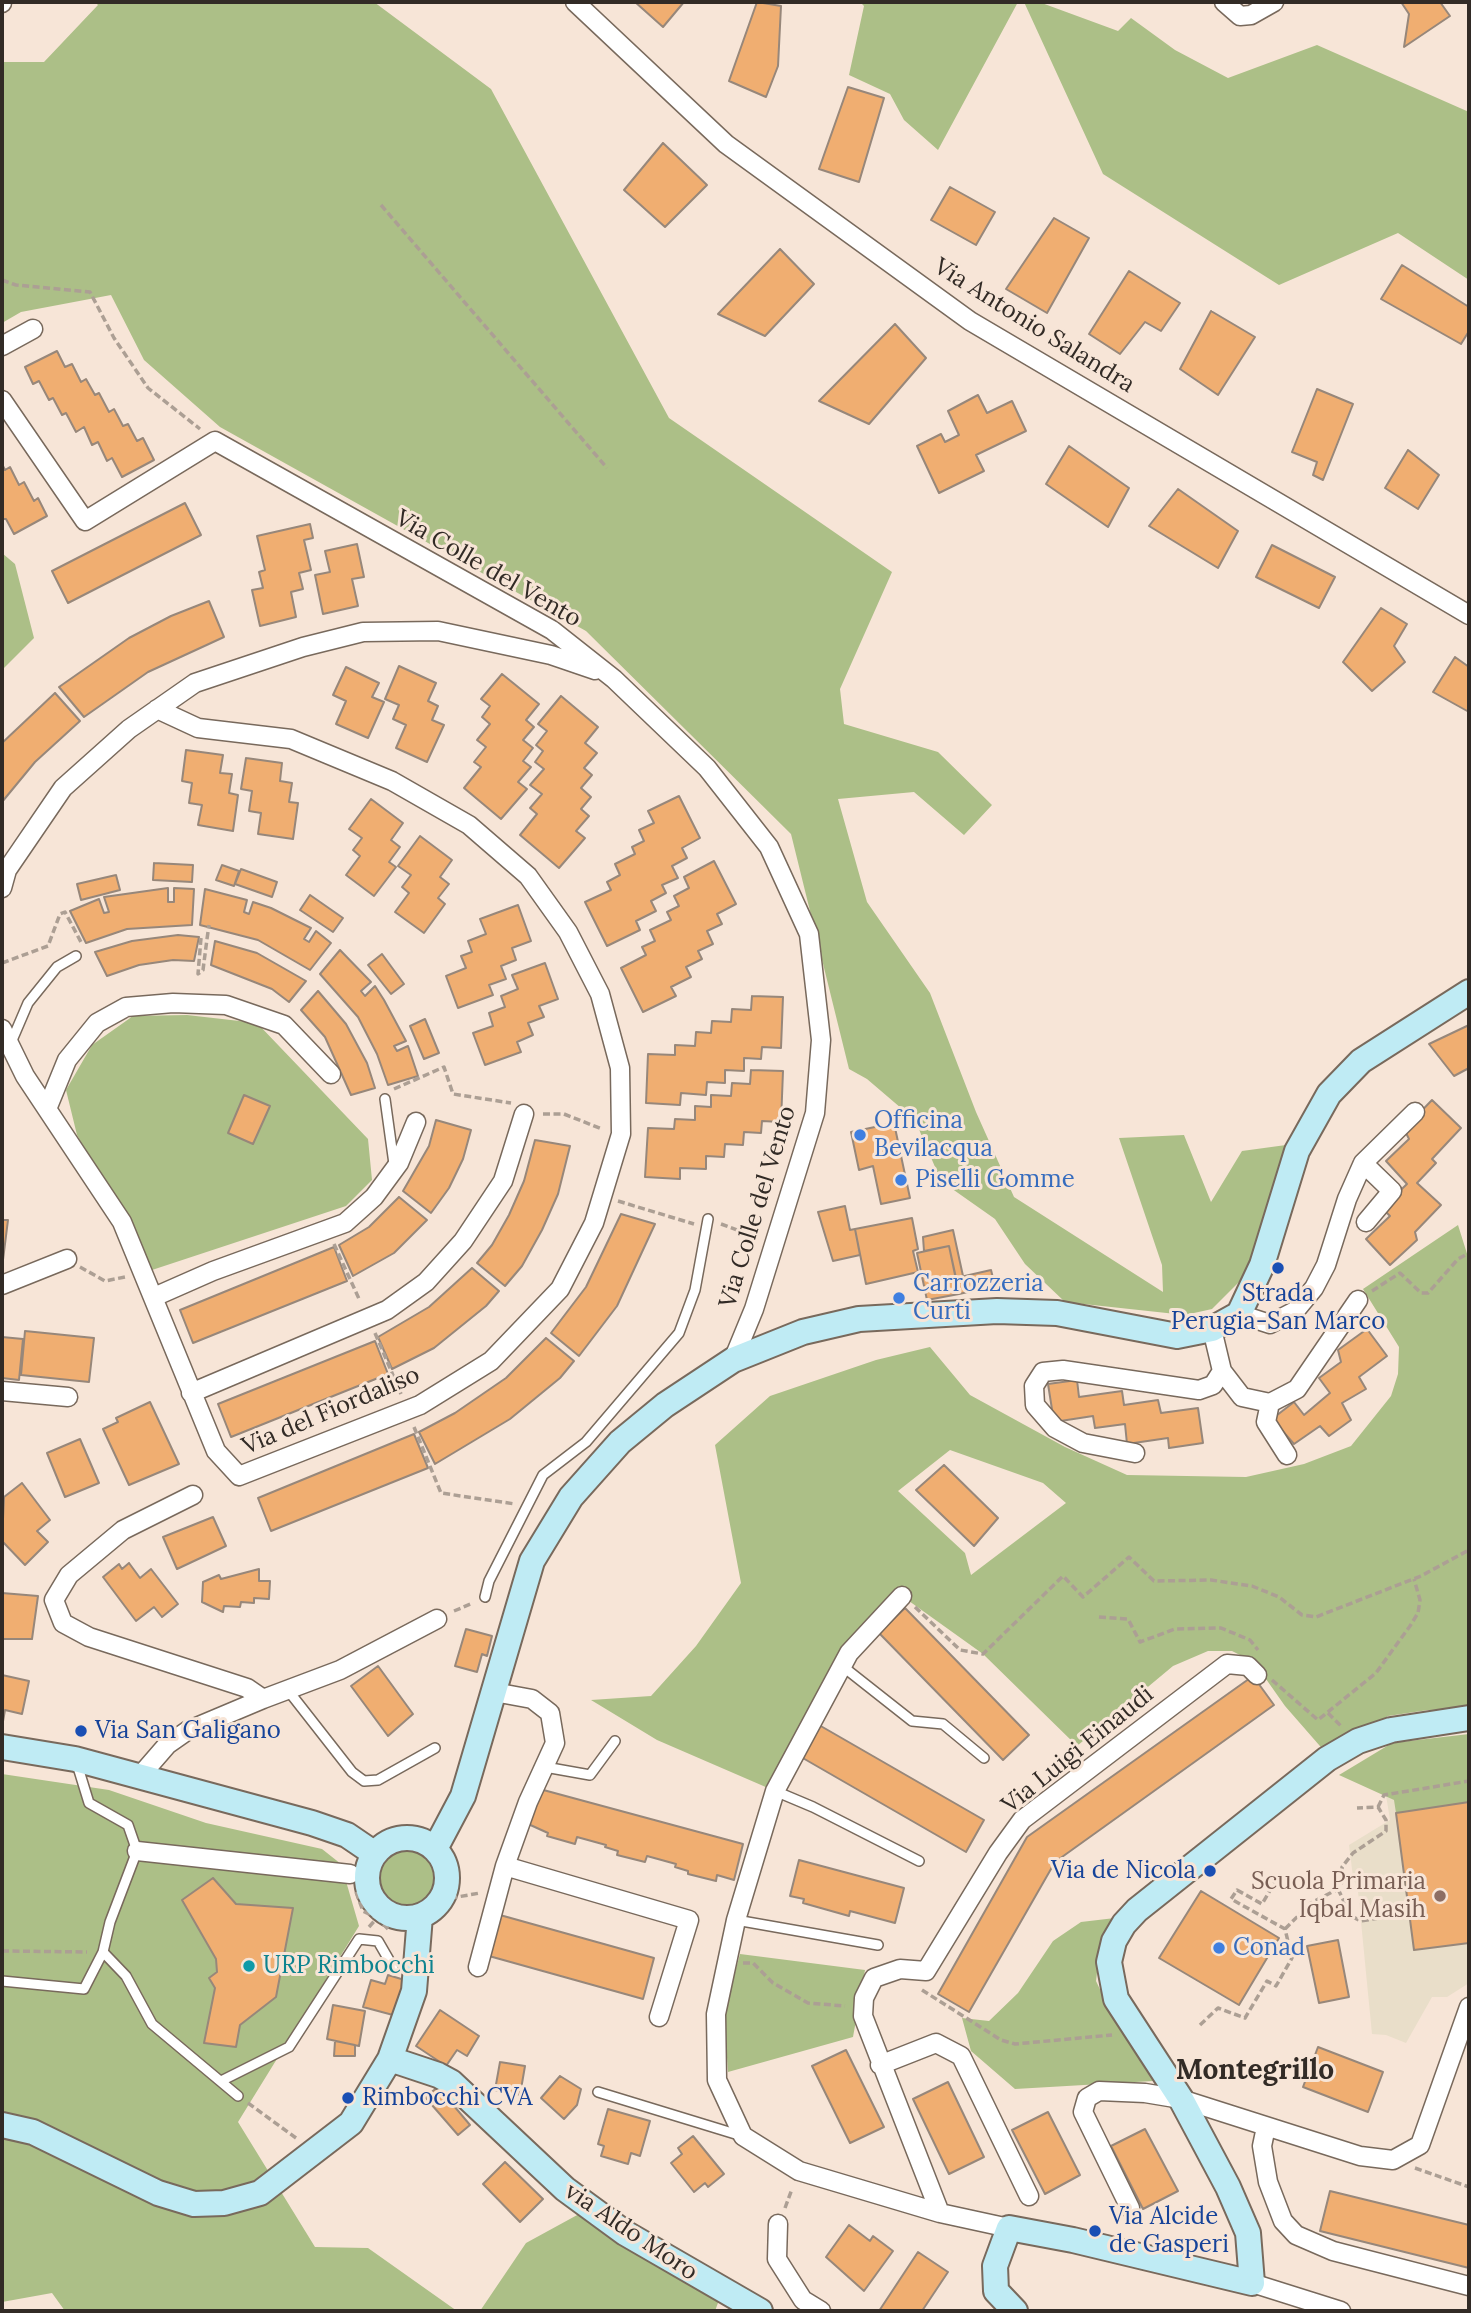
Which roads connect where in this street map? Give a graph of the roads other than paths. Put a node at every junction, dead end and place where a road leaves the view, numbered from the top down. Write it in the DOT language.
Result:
graph roads {
  1 [pos="575,2"];
  2 [pos="1224,2"];
  3 [pos="1274,2"];
  4 [pos="33,329"];
  5 [pos="2,346"];
  6 [pos="2,400"];
  7 [pos="1469,615"];
  8 [pos="607,674"];
  9 [pos="158,709"];
  10 [pos="2,888"];
  11 [pos="76,956"];
  12 [pos="1469,992"];
  13 [pos="2,1029"];
  14 [pos="10,1046"];
  15 [pos="331,1074"];
  16 [pos="386,1099"];
  17 [pos="47,1109"];
  18 [pos="1415,1112"];
  19 [pos="523,1114"];
  20 [pos="416,1122"];
  21 [pos="1363,1163"];
  22 [pos="395,1169"];
  23 [pos="708,1219"];
  24 [pos="1366,1222"];
  25 [pos="67,1259"];
  26 [pos="2,1284"];
  27 [pos="154,1297"];
  28 [pos="1358,1300"];
  29 [pos="1239,1314"];
  30 [pos="1212,1329"];
  31 [pos="733,1360"];
  32 [pos="1222,1371"];
  33 [pos="2,1391"];
  34 [pos="191,1393"];
  35 [pos="68,1397"];
  36 [pos="1270,1403"];
  37 [pos="1135,1453"];
  38 [pos="1287,1455"];
  39 [pos="193,1495"];
  40 [pos="902,1595"];
  41 [pos="485,1597"];
  42 [pos="437,1619"];
  43 [pos="841,1665"];
  44 [pos="1257,1675"];
  45 [pos="287,1689"];
  46 [pos="494,1692"];
  47 [pos="264,1699"];
  48 [pos="1469,1718"];
  49 [pos="615,1741"];
  50 [pos="2,1747"];
  51 [pos="435,1748"];
  52 [pos="984,1758"];
  53 [pos="75,1759"];
  54 [pos="545,1767"];
  55 [pos="141,1776"];
  56 [pos="775,1791"];
  57 [pos="435,1849"];
  58 [pos="137,1851"];
  59 [pos="375,1854"];
  60 [pos="919,1861"];
  61 [pos="505,1866"];
  62 [pos="350,1874"];
  63 [pos="420,1916"];
  64 [pos="736,1920"];
  65 [pos="878,1945"];
  66 [pos="103,1952"];
  67 [pos="394,1967"];
  68 [pos="478,1967"];
  69 [pos="2,1981"];
  70 [pos="1469,2007"];
  71 [pos="659,2017"];
  72 [pos="390,2059"];
  73 [pos="880,2066"];
  74 [pos="220,2081"];
  75 [pos="598,2092"];
  76 [pos="238,2096"];
  77 [pos="1181,2099"];
  78 [pos="2,2125"];
  79 [pos="1266,2127"];
  80 [pos="743,2136"];
  81 [pos="1030,2196"];
  82 [pos="1130,2207"];
  83 [pos="940,2213"];
  84 [pos="778,2224"];
  85 [pos="1009,2228"];
  86 [pos="1252,2283"];
  87 [pos="1469,2286"];
  88 [pos="760,2311"];
  89 [pos="821,2311"];
  90 [pos="1015,2311"];
  91 [pos="1341,2311"];
  1 -- 7 [label="street, Via Antonio Salandra"];
  2 -- 3 [label="street"];
  4 -- 5 [label="street"];
  6 -- 8 [label="street, Via Colle del Vento"];
  8 -- 9 [label="street"];
  8 -- 31 [label="street, Via Colle del Vento"];
  9 -- 10 [label="street"];
  9 -- 34 [label="street, Via del Fiordaliso"];
  11 -- 14 [label="lane"];
  12 -- 29 [label="street"];
  13 -- 14 [label="street"];
  14 -- 17 [label="street"];
  15 -- 17 [label="street"];
  16 -- 22 [label="lane"];
  17 -- 27 [label="street"];
  18 -- 21 [label="street"];
  19 -- 34 [label="street"];
  20 -- 22 [label="street"];
  21 -- 24 [label="street"];
  21 -- 29 [label="street"];
  22 -- 27 [label="street"];
  23 -- 41 [label="lane"];
  25 -- 26 [label="street"];
  27 -- 34 [label="street"];
  28 -- 36 [label="street"];
  29 -- 30 [label="street"];
  30 -- 31 [label="street"];
  30 -- 32 [label="street"];
  31 -- 46 [label="street"];
  32 -- 36 [label="street"];
  32 -- 37 [label="street"];
  33 -- 35 [label="street"];
  36 -- 38 [label="street"];
  39 -- 47 [label="street"];
  40 -- 43 [label="street"];
  42 -- 45 [label="street"];
  43 -- 52 [label="lane"];
  43 -- 56 [label="street"];
  44 -- 73 [label="street, Via Luigi Einaudi"];
  45 -- 47 [label="street"];
  45 -- 51 [label="lane"];
  46 -- 54 [label="street"];
  46 -- 57 [label="street"];
  47 -- 55 [label="street"];
  48 -- 77 [label="street"];
  49 -- 54 [label="lane"];
  50 -- 53 [label="street"];
  53 -- 55 [label="street"];
  53 -- 58 [label="lane"];
  54 -- 61 [label="street"];
  55 -- 59 [label="street"];
  56 -- 60 [label="lane"];
  56 -- 64 [label="street"];
  57 -- 59 [label="street"];
  57 -- 63 [label="street"];
  58 -- 62 [label="street"];
  58 -- 66 [label="lane"];
  59 -- 63 [label="street"];
  61 -- 68 [label="street"];
  61 -- 71 [label="street"];
  63 -- 72 [label="street"];
  64 -- 65 [label="lane"];
  64 -- 80 [label="street"];
  66 -- 69 [label="lane"];
  66 -- 74 [label="lane"];
  67 -- 74 [label="lane"];
  70 -- 79 [label="street"];
  72 -- 78 [label="street"];
  72 -- 88 [label="street, via Aldo Moro"];
  73 -- 81 [label="street"];
  73 -- 83 [label="street"];
  74 -- 76 [label="lane"];
  75 -- 80 [label="lane"];
  77 -- 79 [label="street"];
  77 -- 82 [label="street"];
  77 -- 86 [label="street"];
  79 -- 87 [label="street"];
  80 -- 83 [label="street"];
  83 -- 85 [label="street"];
  84 -- 89 [label="street"];
  85 -- 86 [label="street"];
  85 -- 90 [label="street"];
  86 -- 91 [label="street"];
}
